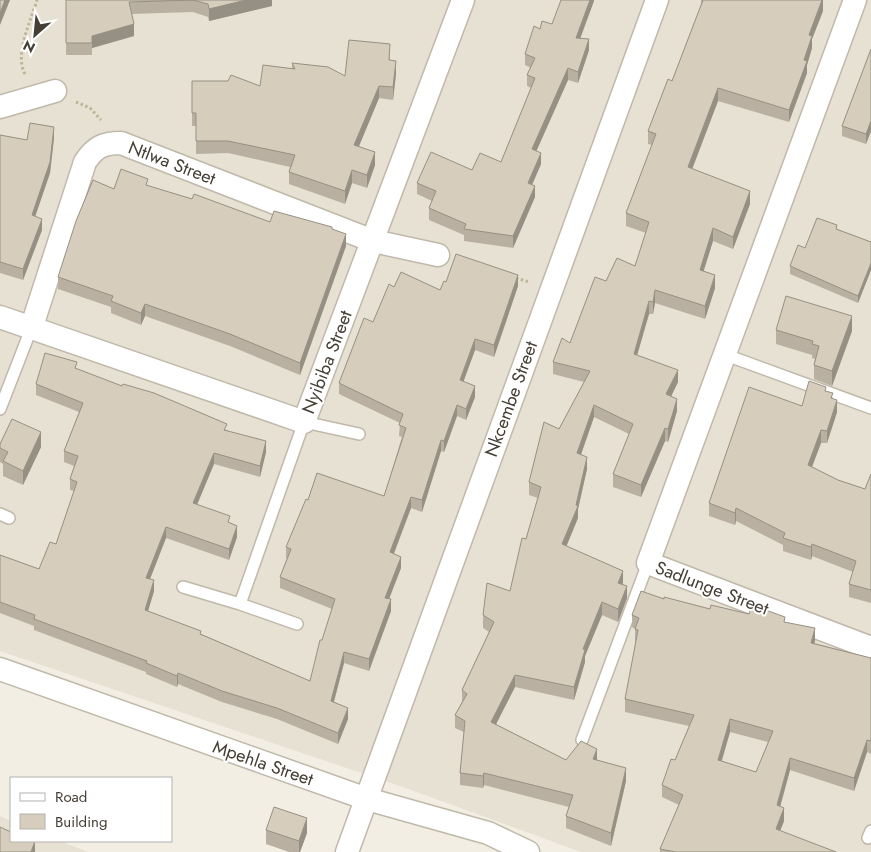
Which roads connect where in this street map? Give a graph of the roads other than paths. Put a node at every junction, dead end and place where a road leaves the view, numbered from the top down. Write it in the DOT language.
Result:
graph roads {
  1 [pos="463,0"];
  2 [pos="657,0"];
  3 [pos="857,0"];
  4 [pos="871,4"];
  5 [pos="55,92"];
  6 [pos="0,106"];
  7 [pos="373,241"];
  8 [pos="438,255"];
  9 [pos="0,318"];
  10 [pos="30,329"];
  11 [pos="726,355"];
  12 [pos="871,408"];
  13 [pos="0,409"];
  14 [pos="304,422"];
  15 [pos="359,434"];
  16 [pos="648,563"];
  17 [pos="183,587"];
  18 [pos="240,604"];
  19 [pos="297,624"];
  20 [pos="871,648"];
  21 [pos="0,669"];
  22 [pos="582,740"];
  23 [pos="367,798"];
  24 [pos="347,852"];
  25 [pos="528,852"];
  1 -- 7 [label="street, Nyibiba Street"];
  2 -- 23 [label="street, Nkcembe Street"];
  3 -- 4 [label="street"];
  3 -- 11 [label="street, Sadlunge Street"];
  5 -- 6 [label="street"];
  7 -- 8 [label="street, Ntlwa Street"];
  7 -- 10 [label="street, Ntlwa Street"];
  7 -- 14 [label="street, Nyibiba Street"];
  9 -- 10 [label="street, Nyibiba Street"];
  10 -- 13 [label="lane"];
  10 -- 14 [label="street, Nyibiba Street"];
  11 -- 12 [label="lane"];
  11 -- 16 [label="street, Sadlunge Street"];
  14 -- 15 [label="lane"];
  14 -- 18 [label="lane"];
  16 -- 20 [label="street, Sadlunge Street"];
  16 -- 22 [label="lane"];
  17 -- 18 [label="lane"];
  18 -- 19 [label="lane"];
  21 -- 23 [label="street, Mpehla Street"];
  23 -- 24 [label="street, Nkcembe Street"];
  23 -- 25 [label="street, Mpehla Street"];
}
